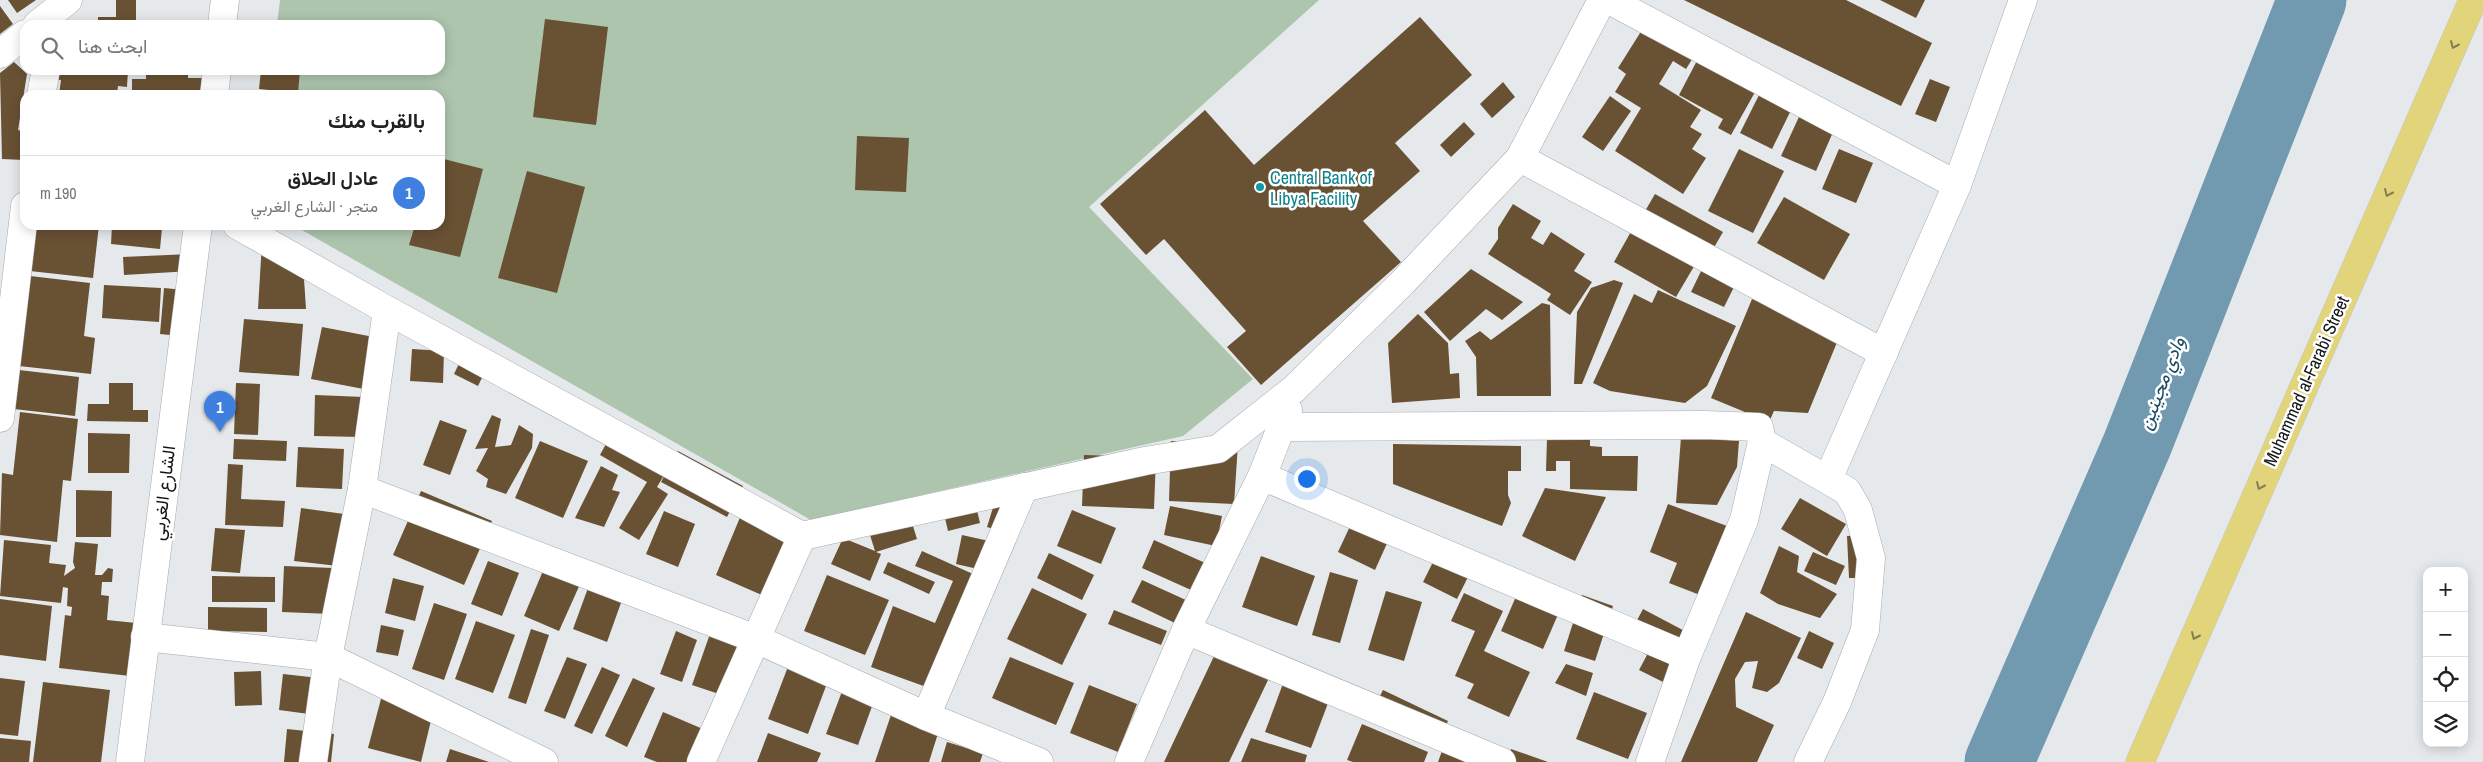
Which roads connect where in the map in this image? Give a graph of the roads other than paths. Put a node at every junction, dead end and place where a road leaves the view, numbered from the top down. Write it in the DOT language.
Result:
graph roads {
  1 [pos="225,0"];
  2 [pos="1602,0"];
  3 [pos="1609,0"];
  4 [pos="2023,0"];
  5 [pos="2473,0"];
  6 [pos="60,11"];
  7 [pos="45,20"];
  8 [pos="223,20"];
  9 [pos="20,38"];
  10 [pos="0,54"];
  11 [pos="45,75"];
  12 [pos="216,75"];
  13 [pos="42,90"];
  14 [pos="214,90"];
  15 [pos="1520,158"];
  16 [pos="1957,185"];
  17 [pos="22,230"];
  18 [pos="197,230"];
  19 [pos="246,230"];
  20 [pos="387,310"];
  21 [pos="1884,353"];
  22 [pos="1294,389"];
  23 [pos="0,418"];
  24 [pos="1282,427"];
  25 [pos="1762,442"];
  26 [pos="1262,476"];
  27 [pos="1828,479"];
  28 [pos="1024,487"];
  29 [pos="362,489"];
  30 [pos="802,536"];
  31 [pos="1186,630"];
  32 [pos="145,636"];
  33 [pos="756,639"];
  34 [pos="1687,656"];
  35 [pos="328,657"];
  36 [pos="926,716"];
  37 [pos="130,762"];
  38 [pos="313,762"];
  39 [pos="544,762"];
  40 [pos="701,762"];
  41 [pos="1039,762"];
  42 [pos="1130,762"];
  43 [pos="1502,762"];
  44 [pos="1650,762"];
  45 [pos="1808,762"];
  46 [pos="2140,762"];
  1 -- 8 [label="street"];
  2 -- 15 [label="street"];
  3 -- 16 [label="street"];
  4 -- 16 [label="street"];
  5 -- 46 [label="highway, Muhammad al-Farabi Street, one-way"];
  6 -- 7 [label="street"];
  9 -- 10 [label="street"];
  11 -- 13 [label="street"];
  12 -- 14 [label="street"];
  15 -- 21 [label="street"];
  15 -- 22 [label="street"];
  16 -- 21 [label="street"];
  17 -- 23 [label="street"];
  18 -- 32 [label="street, الشارع الغربي"];
  19 -- 20 [label="street"];
  20 -- 29 [label="street"];
  20 -- 30 [label="street"];
  21 -- 27 [label="street"];
  22 -- 24 [label="street"];
  22 -- 28 [label="street"];
  24 -- 25 [label="street"];
  24 -- 26 [label="street"];
  25 -- 27 [label="street"];
  25 -- 34 [label="street"];
  26 -- 31 [label="street"];
  26 -- 34 [label="street"];
  27 -- 45 [label="street"];
  28 -- 30 [label="street"];
  28 -- 36 [label="street"];
  29 -- 33 [label="street"];
  29 -- 35 [label="street"];
  30 -- 33 [label="street"];
  31 -- 42 [label="street"];
  31 -- 43 [label="street"];
  32 -- 35 [label="street"];
  32 -- 37 [label="street, الشارع الغربي"];
  33 -- 36 [label="street"];
  33 -- 40 [label="street"];
  34 -- 44 [label="street"];
  35 -- 38 [label="street"];
  35 -- 39 [label="street"];
  36 -- 41 [label="street"];
}
